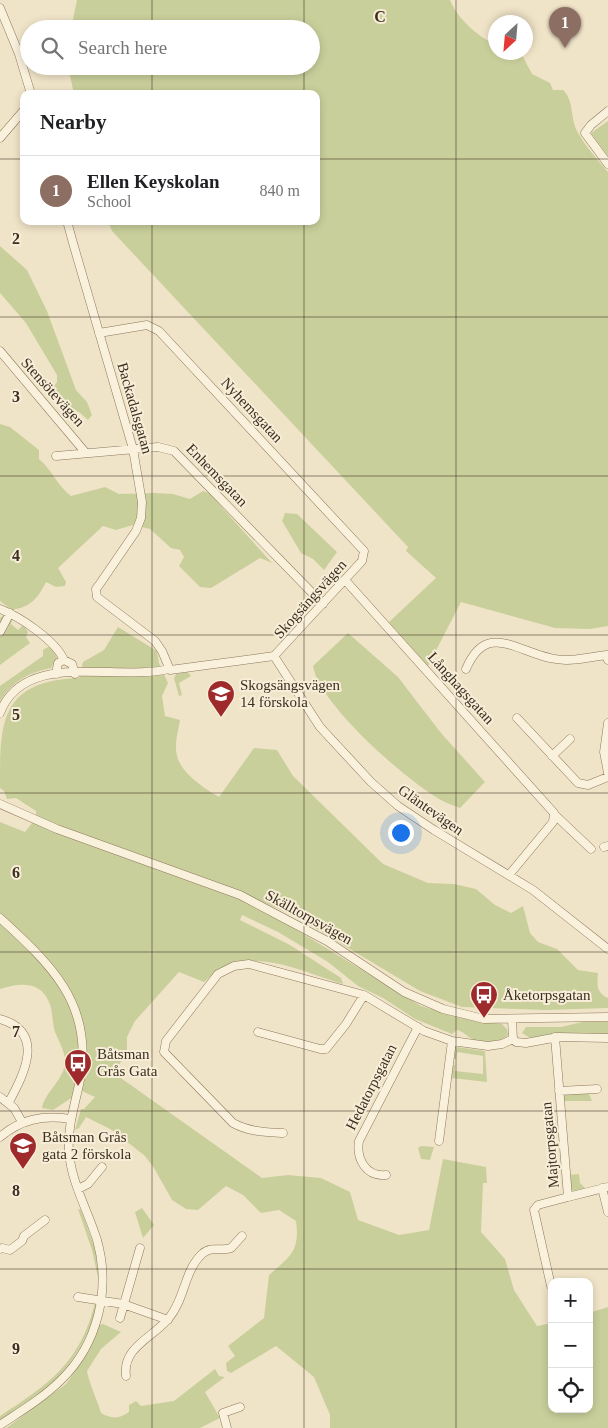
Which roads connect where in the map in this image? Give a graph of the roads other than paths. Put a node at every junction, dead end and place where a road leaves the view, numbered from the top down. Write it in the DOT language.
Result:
graph roads {
  1 [pos="0,12"];
  2 [pos="19,54"];
  3 [pos="20,58"];
  4 [pos="25,75"];
  5 [pos="29,90"];
  6 [pos="608,111"];
  7 [pos="20,115"];
  8 [pos="0,138"];
  9 [pos="608,164"];
  10 [pos="68,225"];
  11 [pos="99,333"];
  12 [pos="0,351"];
  13 [pos="133,449"];
  14 [pos="85,452"];
  15 [pos="56,456"];
  16 [pos="365,554"];
  17 [pos="345,580"];
  18 [pos="323,604"];
  19 [pos="0,609"];
  20 [pos="10,613"];
  21 [pos="0,632"];
  22 [pos="274,656"];
  23 [pos="608,657"];
  24 [pos="64,660"];
  25 [pos="169,669"];
  26 [pos="466,669"];
  27 [pos="56,674"];
  28 [pos="75,674"];
  29 [pos="0,713"];
  30 [pos="517,718"];
  31 [pos="608,723"];
  32 [pos="570,739"];
  33 [pos="552,756"];
  34 [pos="608,773"];
  35 [pos="608,777"];
  36 [pos="0,804"];
  37 [pos="555,815"];
  38 [pos="591,849"];
  39 [pos="509,875"];
  40 [pos="0,918"];
  41 [pos="608,950"];
  42 [pos="364,995"];
  43 [pos="608,1017"];
  44 [pos="0,1019"];
  45 [pos="512,1019"];
  46 [pos="418,1027"];
  47 [pos="258,1032"];
  48 [pos="555,1037"];
  49 [pos="608,1038"];
  50 [pos="513,1039"];
  51 [pos="452,1041"];
  52 [pos="597,1089"];
  53 [pos="559,1091"];
  54 [pos="0,1097"];
  55 [pos="9,1102"];
  56 [pos="70,1119"];
  57 [pos="22,1122"];
  58 [pos="284,1133"];
  59 [pos="0,1137"];
  60 [pos="440,1140"];
  61 [pos="102,1167"];
  62 [pos="386,1175"];
  63 [pos="605,1187"];
  64 [pos="78,1189"];
  65 [pos="568,1197"];
  66 [pos="608,1212"];
  67 [pos="46,1220"];
  68 [pos="242,1236"];
  69 [pos="140,1248"];
  70 [pos="0,1249"];
  71 [pos="549,1278"];
  72 [pos="78,1297"];
  73 [pos="101,1301"];
  74 [pos="123,1304"];
  75 [pos="120,1318"];
  76 [pos="168,1320"];
  77 [pos="126,1376"];
  78 [pos="240,1407"];
  79 [pos="5,1425"];
  80 [pos="227,1428"];
  1 -- 2 [label="street"];
  2 -- 3 [label="street"];
  4 -- 5 [label="street"];
  6 -- 9 [label="street"];
  7 -- 8 [label="street"];
  10 -- 11 [label="street, Backadalsgatan"];
  11 -- 13 [label="street, Backadalsgatan"];
  11 -- 16 [label="street, Nyhemsgatan"];
  12 -- 14 [label="street, Stensötevägen"];
  13 -- 14 [label="street, Enhemsgatan"];
  13 -- 18 [label="street, Enhemsgatan"];
  13 -- 25 [label="street, Backadalsgatan"];
  14 -- 15 [label="street, Enhemsgatan"];
  16 -- 17 [label="street, Skogsängsvägen"];
  17 -- 18 [label="street, Skogsängsvägen"];
  17 -- 37 [label="street, Långhagsgatan"];
  18 -- 22 [label="street, Skogsängsvägen"];
  19 -- 20 [label="street"];
  20 -- 21 [label="street"];
  20 -- 24 [label="street"];
  22 -- 25 [label="street, Skogsängsvägen"];
  22 -- 39 [label="street, Gläntevägen"];
  23 -- 26 [label="street"];
  24 -- 27 [label="street"];
  24 -- 28 [label="street"];
  25 -- 28 [label="street, Skogsängsvägen"];
  27 -- 28 [label="street, Skogsängsvägen"];
  27 -- 29 [label="street, Skogsängsvägen"];
  30 -- 33 [label="street"];
  31 -- 34 [label="street"];
  32 -- 33 [label="street"];
  33 -- 35 [label="street"];
  36 -- 45 [label="street, Skälltorpsvägen"];
  37 -- 38 [label="street, Långhagsgatan"];
  37 -- 39 [label="street"];
  39 -- 41 [label="street, Gläntevägen"];
  40 -- 56 [label="street"];
  42 -- 46 [label="street"];
  42 -- 47 [label="street"];
  42 -- 58 [label="street"];
  43 -- 45 [label="street, Skälltorpsvägen"];
  44 -- 55 [label="street"];
  45 -- 50 [label="street"];
  46 -- 51 [label="street"];
  46 -- 62 [label="street, Hedatorpsgatan"];
  48 -- 49 [label="street"];
  48 -- 50 [label="street"];
  48 -- 53 [label="street, Majtorpsgatan"];
  50 -- 51 [label="street"];
  51 -- 60 [label="street"];
  52 -- 53 [label="street, Majtorpsgatan"];
  53 -- 65 [label="street, Majtorpsgatan"];
  54 -- 55 [label="street"];
  55 -- 57 [label="street"];
  56 -- 57 [label="street"];
  56 -- 64 [label="street"];
  57 -- 59 [label="street"];
  61 -- 64 [label="street"];
  63 -- 65 [label="street, Majtorpsgatan"];
  63 -- 66 [label="street, Majtorpsgatan"];
  64 -- 73 [label="street"];
  65 -- 71 [label="street, Majtorpsgatan"];
  67 -- 70 [label="street"];
  68 -- 76 [label="street"];
  69 -- 74 [label="street"];
  72 -- 73 [label="street"];
  73 -- 74 [label="street"];
  73 -- 79 [label="street"];
  74 -- 75 [label="street"];
  74 -- 76 [label="street"];
  76 -- 77 [label="street"];
  78 -- 80 [label="street"];
}
